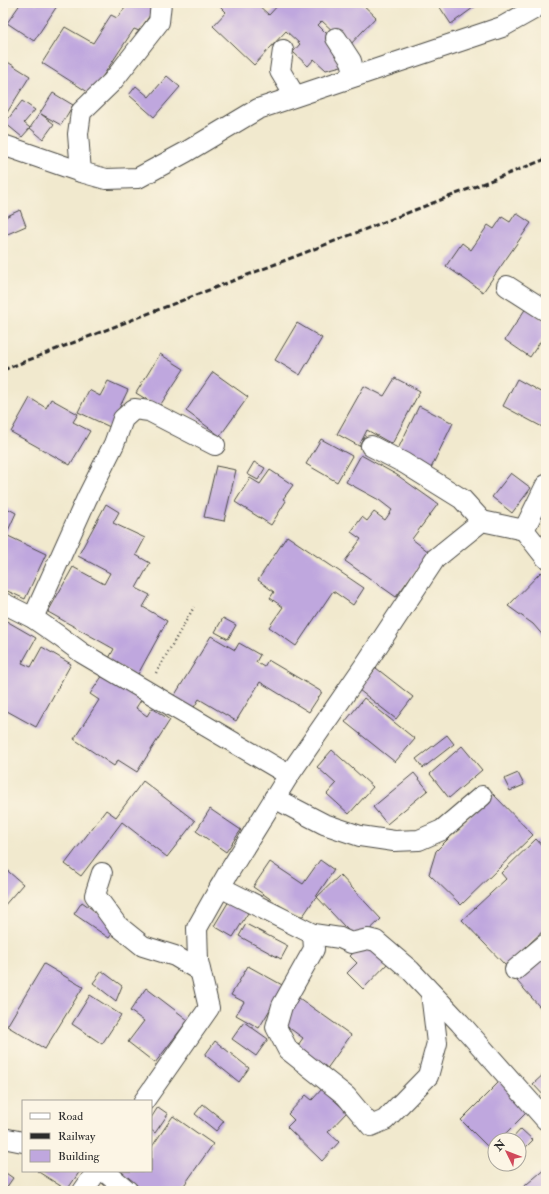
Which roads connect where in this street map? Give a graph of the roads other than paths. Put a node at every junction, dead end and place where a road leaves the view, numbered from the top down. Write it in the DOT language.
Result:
graph roads {
  1 [pos="161,3"];
  2 [pos="539,10"];
  3 [pos="336,38"];
  4 [pos="283,50"];
  5 [pos="355,76"];
  6 [pos="295,96"];
  7 [pos="3,145"];
  8 [pos="81,172"];
  9 [pos="507,286"];
  10 [pos="546,311"];
  11 [pos="215,445"];
  12 [pos="371,446"];
  13 [pos="546,485"];
  14 [pos="482,521"];
  15 [pos="524,530"];
  16 [pos="546,558"];
  17 [pos="3,603"];
  18 [pos="33,618"];
  19 [pos="289,775"];
  20 [pos="482,796"];
  21 [pos="274,798"];
  22 [pos="102,872"];
  23 [pos="220,887"];
  24 [pos="312,934"];
  25 [pos="546,944"];
  26 [pos="514,970"];
  27 [pos="200,971"];
  28 [pos="431,993"];
  29 [pos="145,1100"];
  30 [pos="546,1120"];
  31 [pos="3,1138"];
  32 [pos="22,1142"];
  33 [pos="96,1172"];
  34 [pos="105,1172"];
  35 [pos="83,1191"];
  36 [pos="128,1191"];
  1 -- 8 [label="street"];
  2 -- 5 [label="street"];
  3 -- 5 [label="street"];
  4 -- 6 [label="street"];
  5 -- 6 [label="street"];
  6 -- 8 [label="street"];
  7 -- 8 [label="street"];
  9 -- 10 [label="street"];
  11 -- 18 [label="street"];
  12 -- 14 [label="street"];
  13 -- 15 [label="street"];
  14 -- 15 [label="street"];
  14 -- 19 [label="street"];
  15 -- 16 [label="street"];
  17 -- 18 [label="street"];
  18 -- 19 [label="street"];
  19 -- 21 [label="street"];
  20 -- 21 [label="street"];
  21 -- 23 [label="street"];
  22 -- 27 [label="street"];
  23 -- 24 [label="street"];
  23 -- 27 [label="street"];
  24 -- 28 [label="street"];
  24 -- 28 [label="street"];
  25 -- 26 [label="street"];
  27 -- 29 [label="street"];
  28 -- 30 [label="street"];
  31 -- 32 [label="street"];
  33 -- 35 [label="street"];
  34 -- 36 [label="street"];
}
